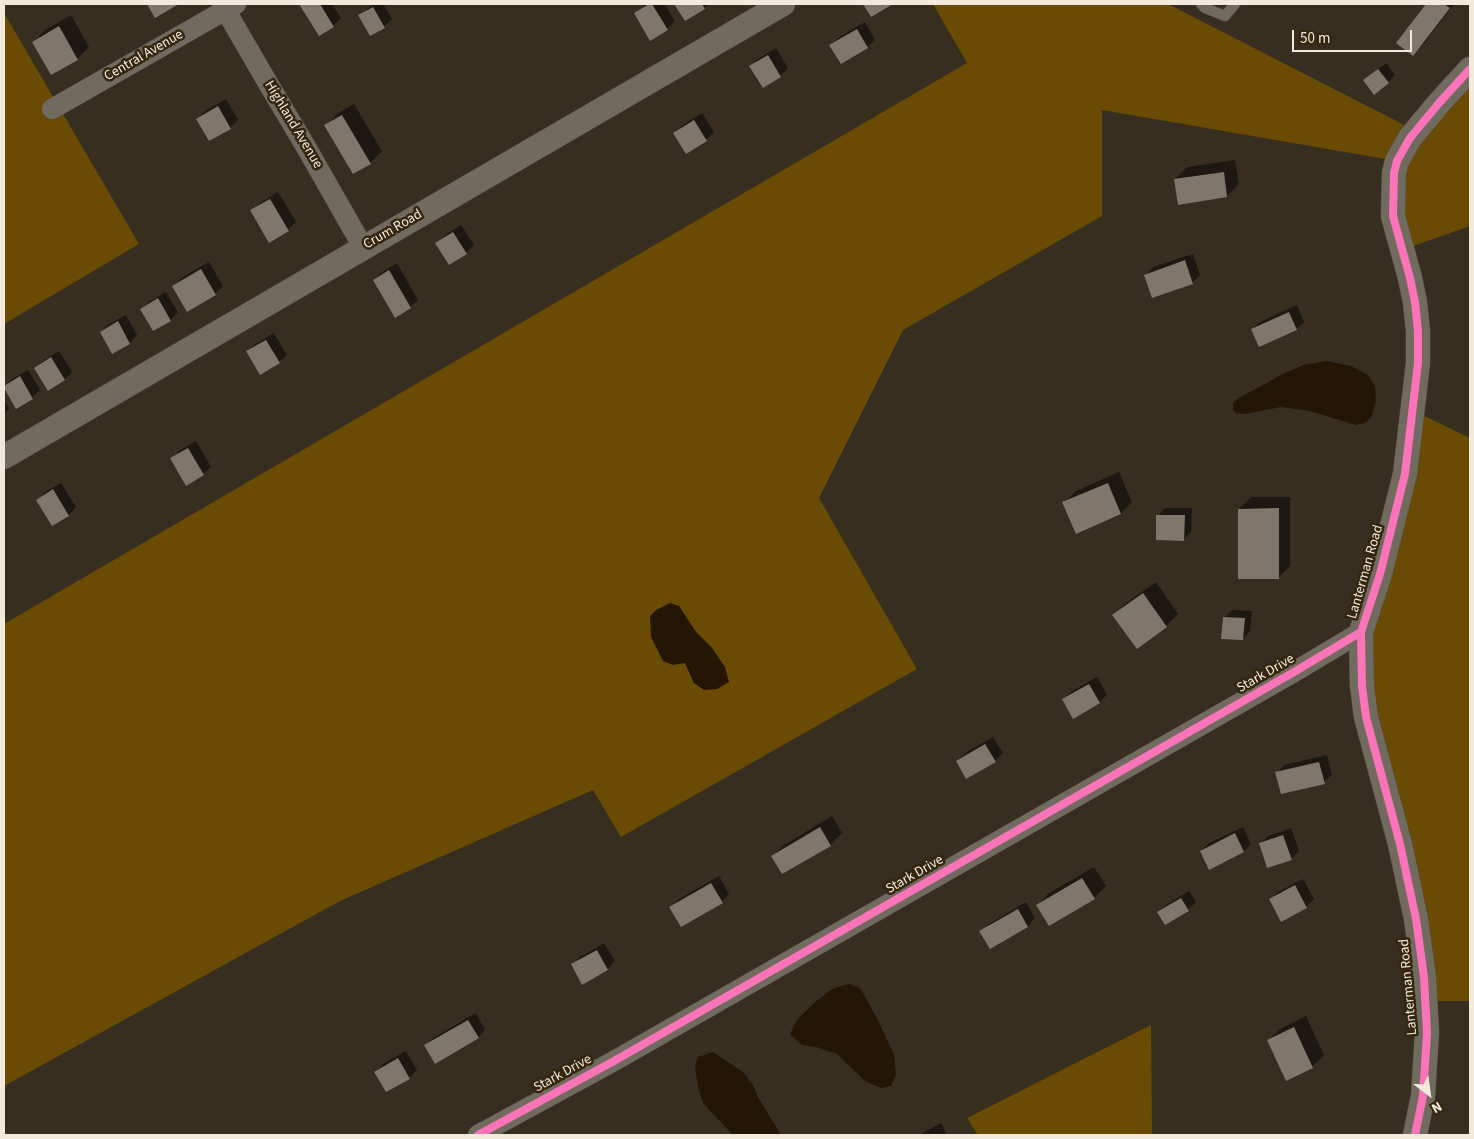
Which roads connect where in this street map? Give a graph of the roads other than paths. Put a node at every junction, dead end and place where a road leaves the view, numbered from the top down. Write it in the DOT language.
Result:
graph roads {
  1 [pos="783,4"];
  2 [pos="1201,4"];
  3 [pos="1235,4"];
  4 [pos="228,6"];
  5 [pos="1470,69"];
  6 [pos="52,108"];
  7 [pos="363,247"];
  8 [pos="4,457"];
  9 [pos="1361,632"];
  10 [pos="478,1135"];
  11 [pos="1415,1135"];
  1 -- 7 [label="street, Crum Road"];
  2 -- 3 [label="lane"];
  4 -- 6 [label="street, Central Avenue"];
  4 -- 7 [label="street, Highland Avenue"];
  5 -- 9 [label="street, Lanterman Road"];
  7 -- 8 [label="street, Crum Road"];
  9 -- 10 [label="street, Stark Drive"];
  9 -- 11 [label="street, Lanterman Road"];
}
